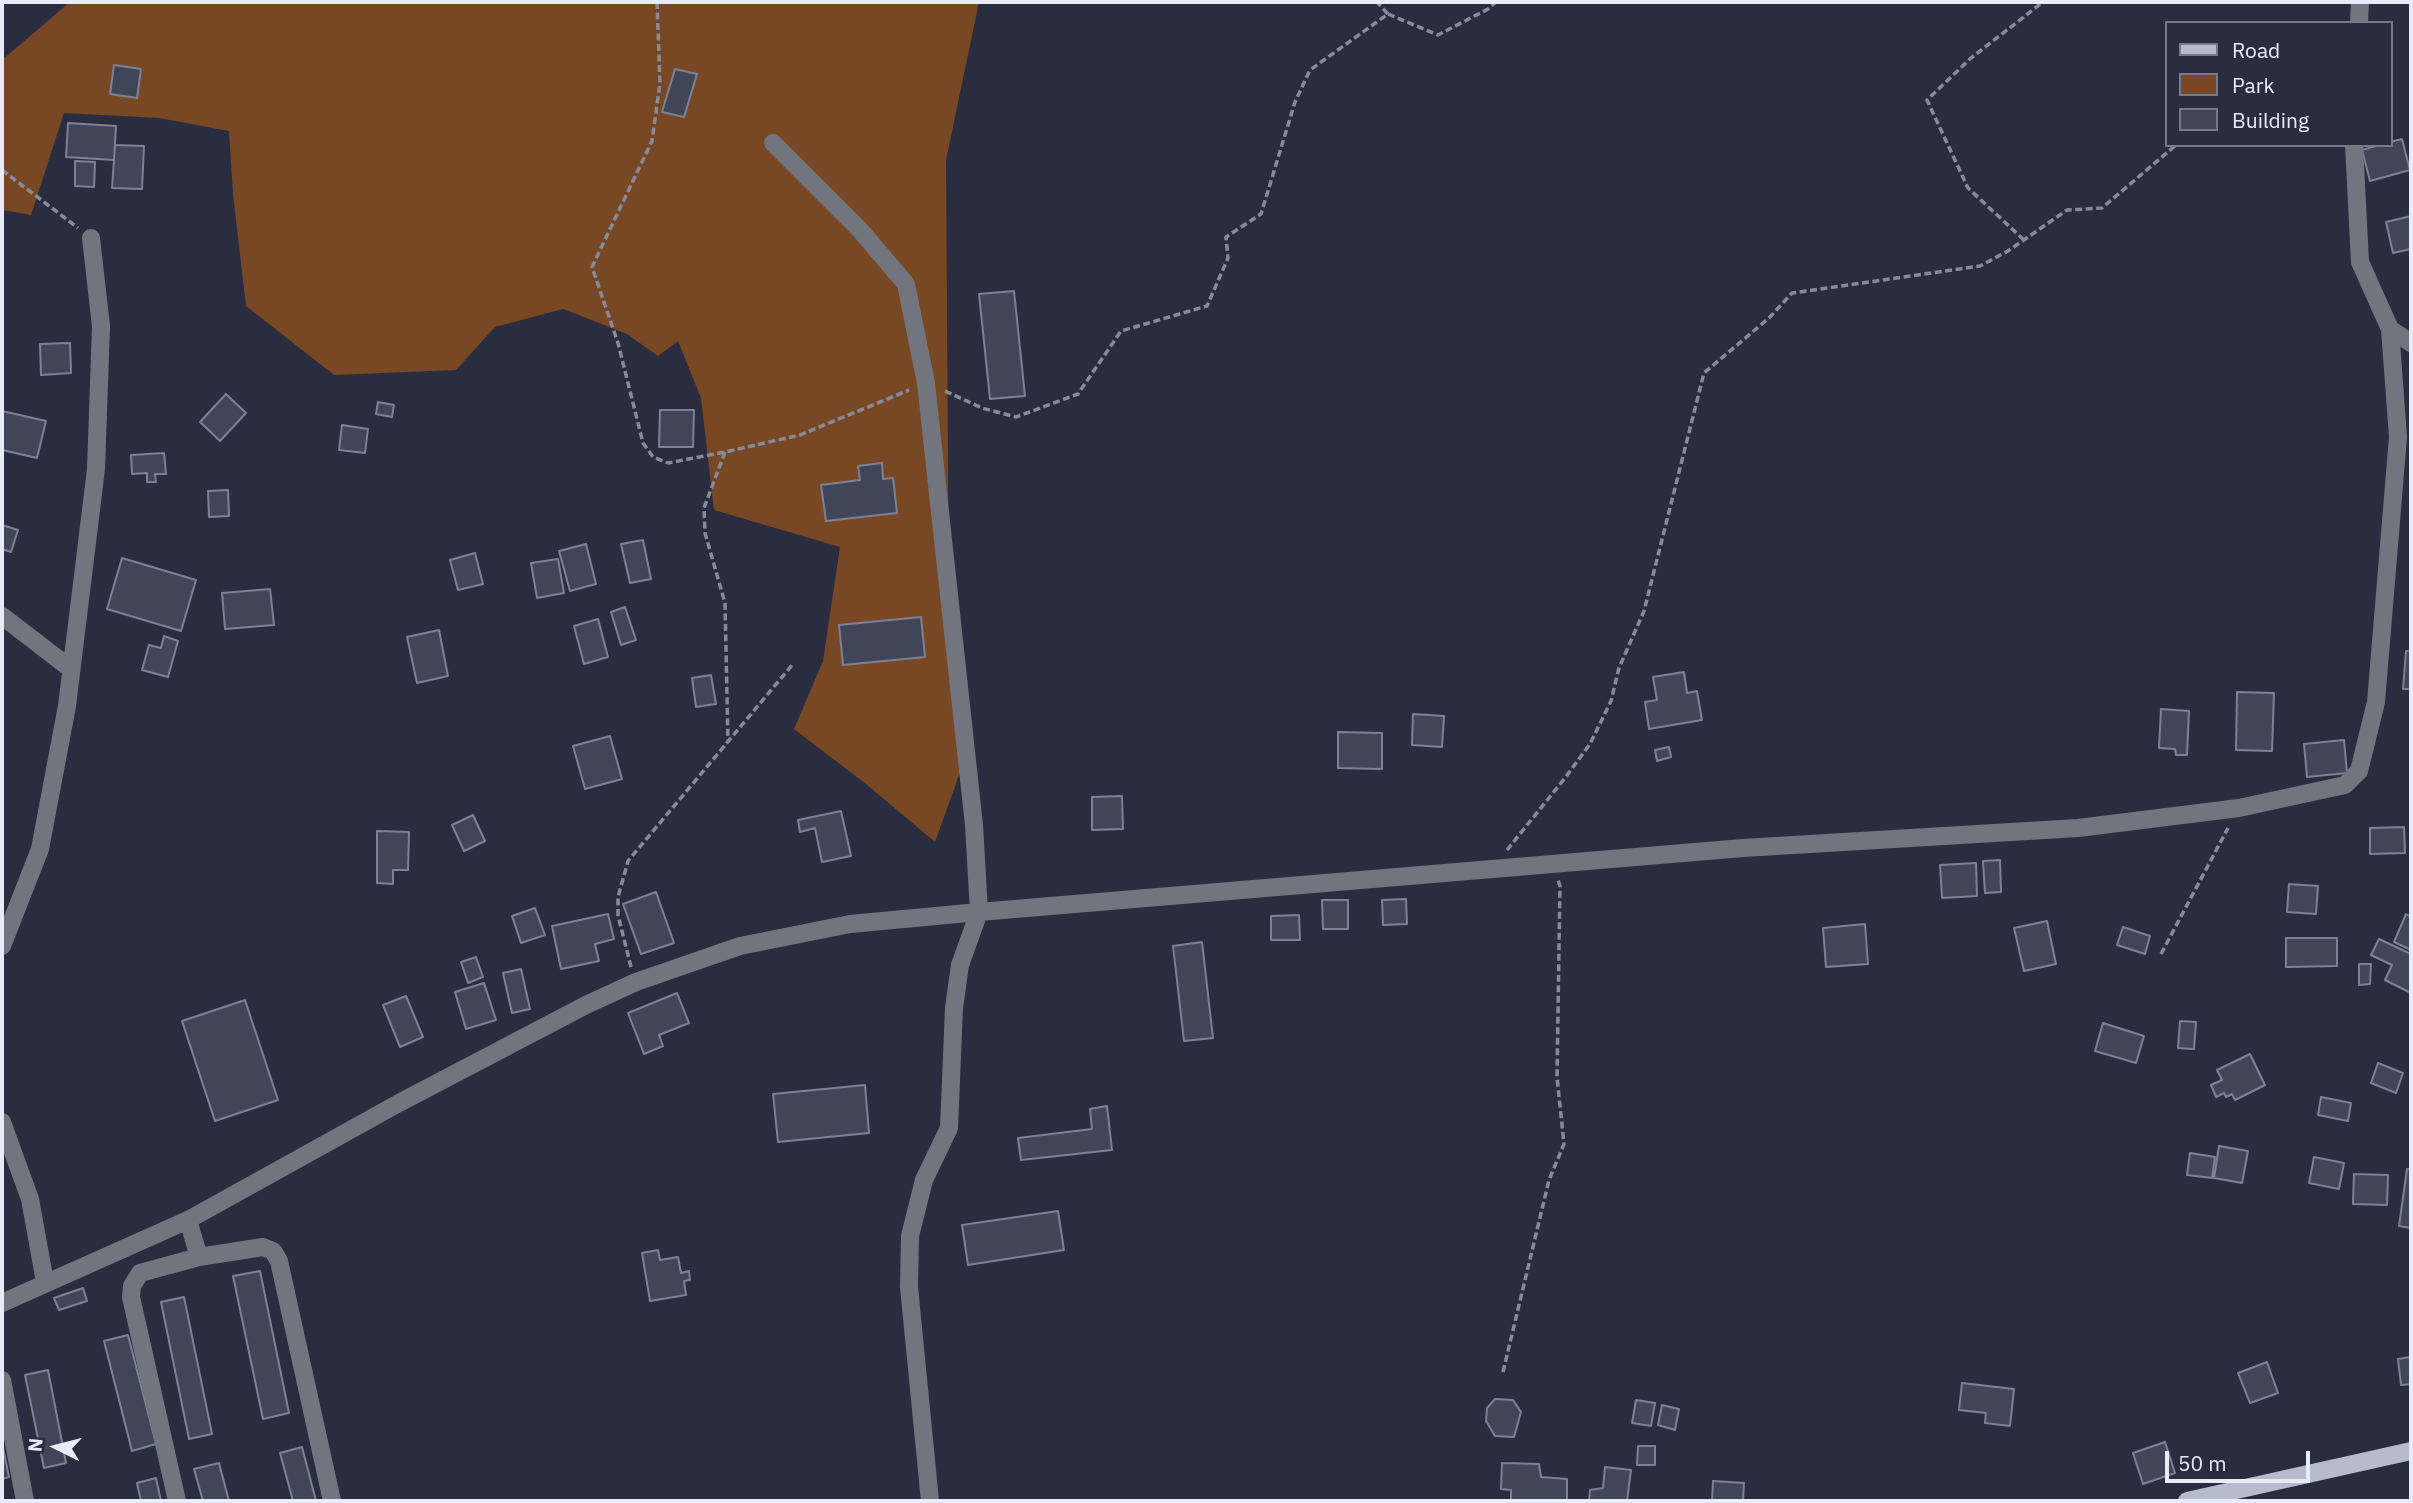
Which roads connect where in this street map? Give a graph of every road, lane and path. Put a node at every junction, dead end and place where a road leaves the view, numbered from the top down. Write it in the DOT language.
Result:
graph roads {
  1 [pos="657,2"];
  2 [pos="1377,2"];
  3 [pos="1496,2"];
  4 [pos="2043,2"];
  5 [pos="2360,2"];
  6 [pos="1388,14"];
  7 [pos="2359,21"];
  8 [pos="773,143"];
  9 [pos="2174,147"];
  10 [pos="2354,147"];
  11 [pos="2,170"];
  12 [pos="91,238"];
  13 [pos="2024,240"];
  14 [pos="2390,329"];
  15 [pos="2411,343"];
  16 [pos="926,383"];
  17 [pos="725,452"];
  18 [pos="2,616"];
  19 [pos="793,664"];
  20 [pos="71,669"];
  21 [pos="728,742"];
  22 [pos="2239,808"];
  23 [pos="1553,863"];
  24 [pos="1492,868"];
  25 [pos="979,912"];
  26 [pos="2,946"];
  27 [pos="2161,954"];
  28 [pos="636,982"];
  29 [pos="2,1122"];
  30 [pos="188,1220"];
  31 [pos="199,1257"];
  32 [pos="45,1282"];
  33 [pos="2,1303"];
  34 [pos="1503,1372"];
  35 [pos="2,1380"];
  36 [pos="2411,1451"];
  37 [pos="25,1501"];
  38 [pos="177,1501"];
  39 [pos="332,1501"];
  40 [pos="930,1501"];
  41 [pos="2187,1501"];
  1 -- 17 [label="path"];
  2 -- 6 [label="path"];
  3 -- 6 [label="path"];
  4 -- 13 [label="path"];
  5 -- 7 [label="street"];
  6 -- 16 [label="path"];
  8 -- 16 [label="street"];
  9 -- 13 [label="path"];
  10 -- 14 [label="street"];
  11 -- 12 [label="path"];
  12 -- 20 [label="street"];
  13 -- 24 [label="path"];
  14 -- 15 [label="street"];
  14 -- 22 [label="street"];
  16 -- 17 [label="path"];
  16 -- 25 [label="street"];
  17 -- 21 [label="path"];
  18 -- 20 [label="street"];
  19 -- 21 [label="path"];
  20 -- 26 [label="street"];
  21 -- 28 [label="path"];
  22 -- 23 [label="street"];
  22 -- 27 [label="path"];
  23 -- 24 [label="street"];
  23 -- 34 [label="path"];
  24 -- 25 [label="street"];
  25 -- 28 [label="street"];
  25 -- 40 [label="street"];
  28 -- 30 [label="street"];
  29 -- 32 [label="street"];
  30 -- 31 [label="street"];
  30 -- 32 [label="street"];
  31 -- 38 [label="street"];
  31 -- 39 [label="street"];
  32 -- 33 [label="street"];
  35 -- 37 [label="street"];
  36 -- 41 [label="main road"];
}
